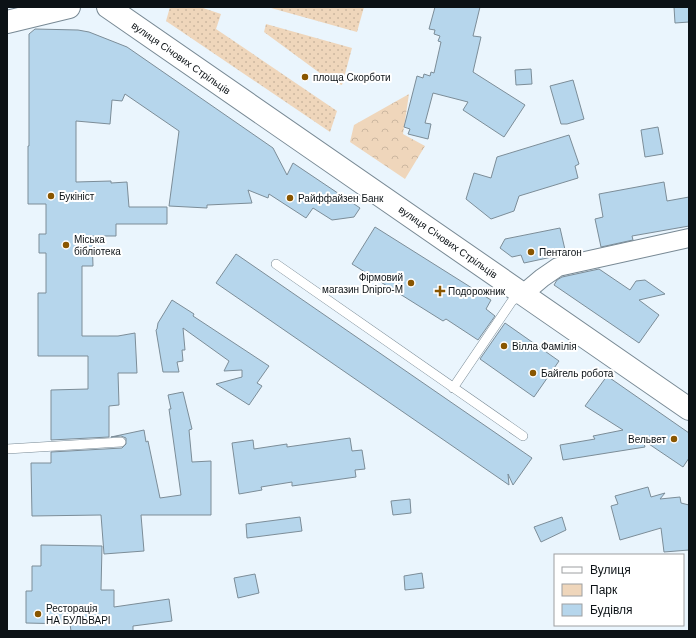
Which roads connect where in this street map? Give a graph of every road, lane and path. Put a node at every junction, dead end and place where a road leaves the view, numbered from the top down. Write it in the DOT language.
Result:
graph roads {
  1 [pos="68,7"];
  2 [pos="108,7"];
  3 [pos="7,22"];
  4 [pos="689,238"];
  5 [pos="276,264"];
  6 [pos="522,294"];
  7 [pos="453,388"];
  8 [pos="689,409"];
  9 [pos="523,436"];
  10 [pos="121,442"];
  11 [pos="7,449"];
  1 -- 3 [label="street"];
  2 -- 6 [label="street, вулиця Січових Стрільців"];
  4 -- 6 [label="street"];
  5 -- 7 [label="lane"];
  6 -- 7 [label="lane"];
  6 -- 8 [label="street, вулиця Січових Стрільців"];
  7 -- 9 [label="lane"];
  10 -- 11 [label="lane"];
}
